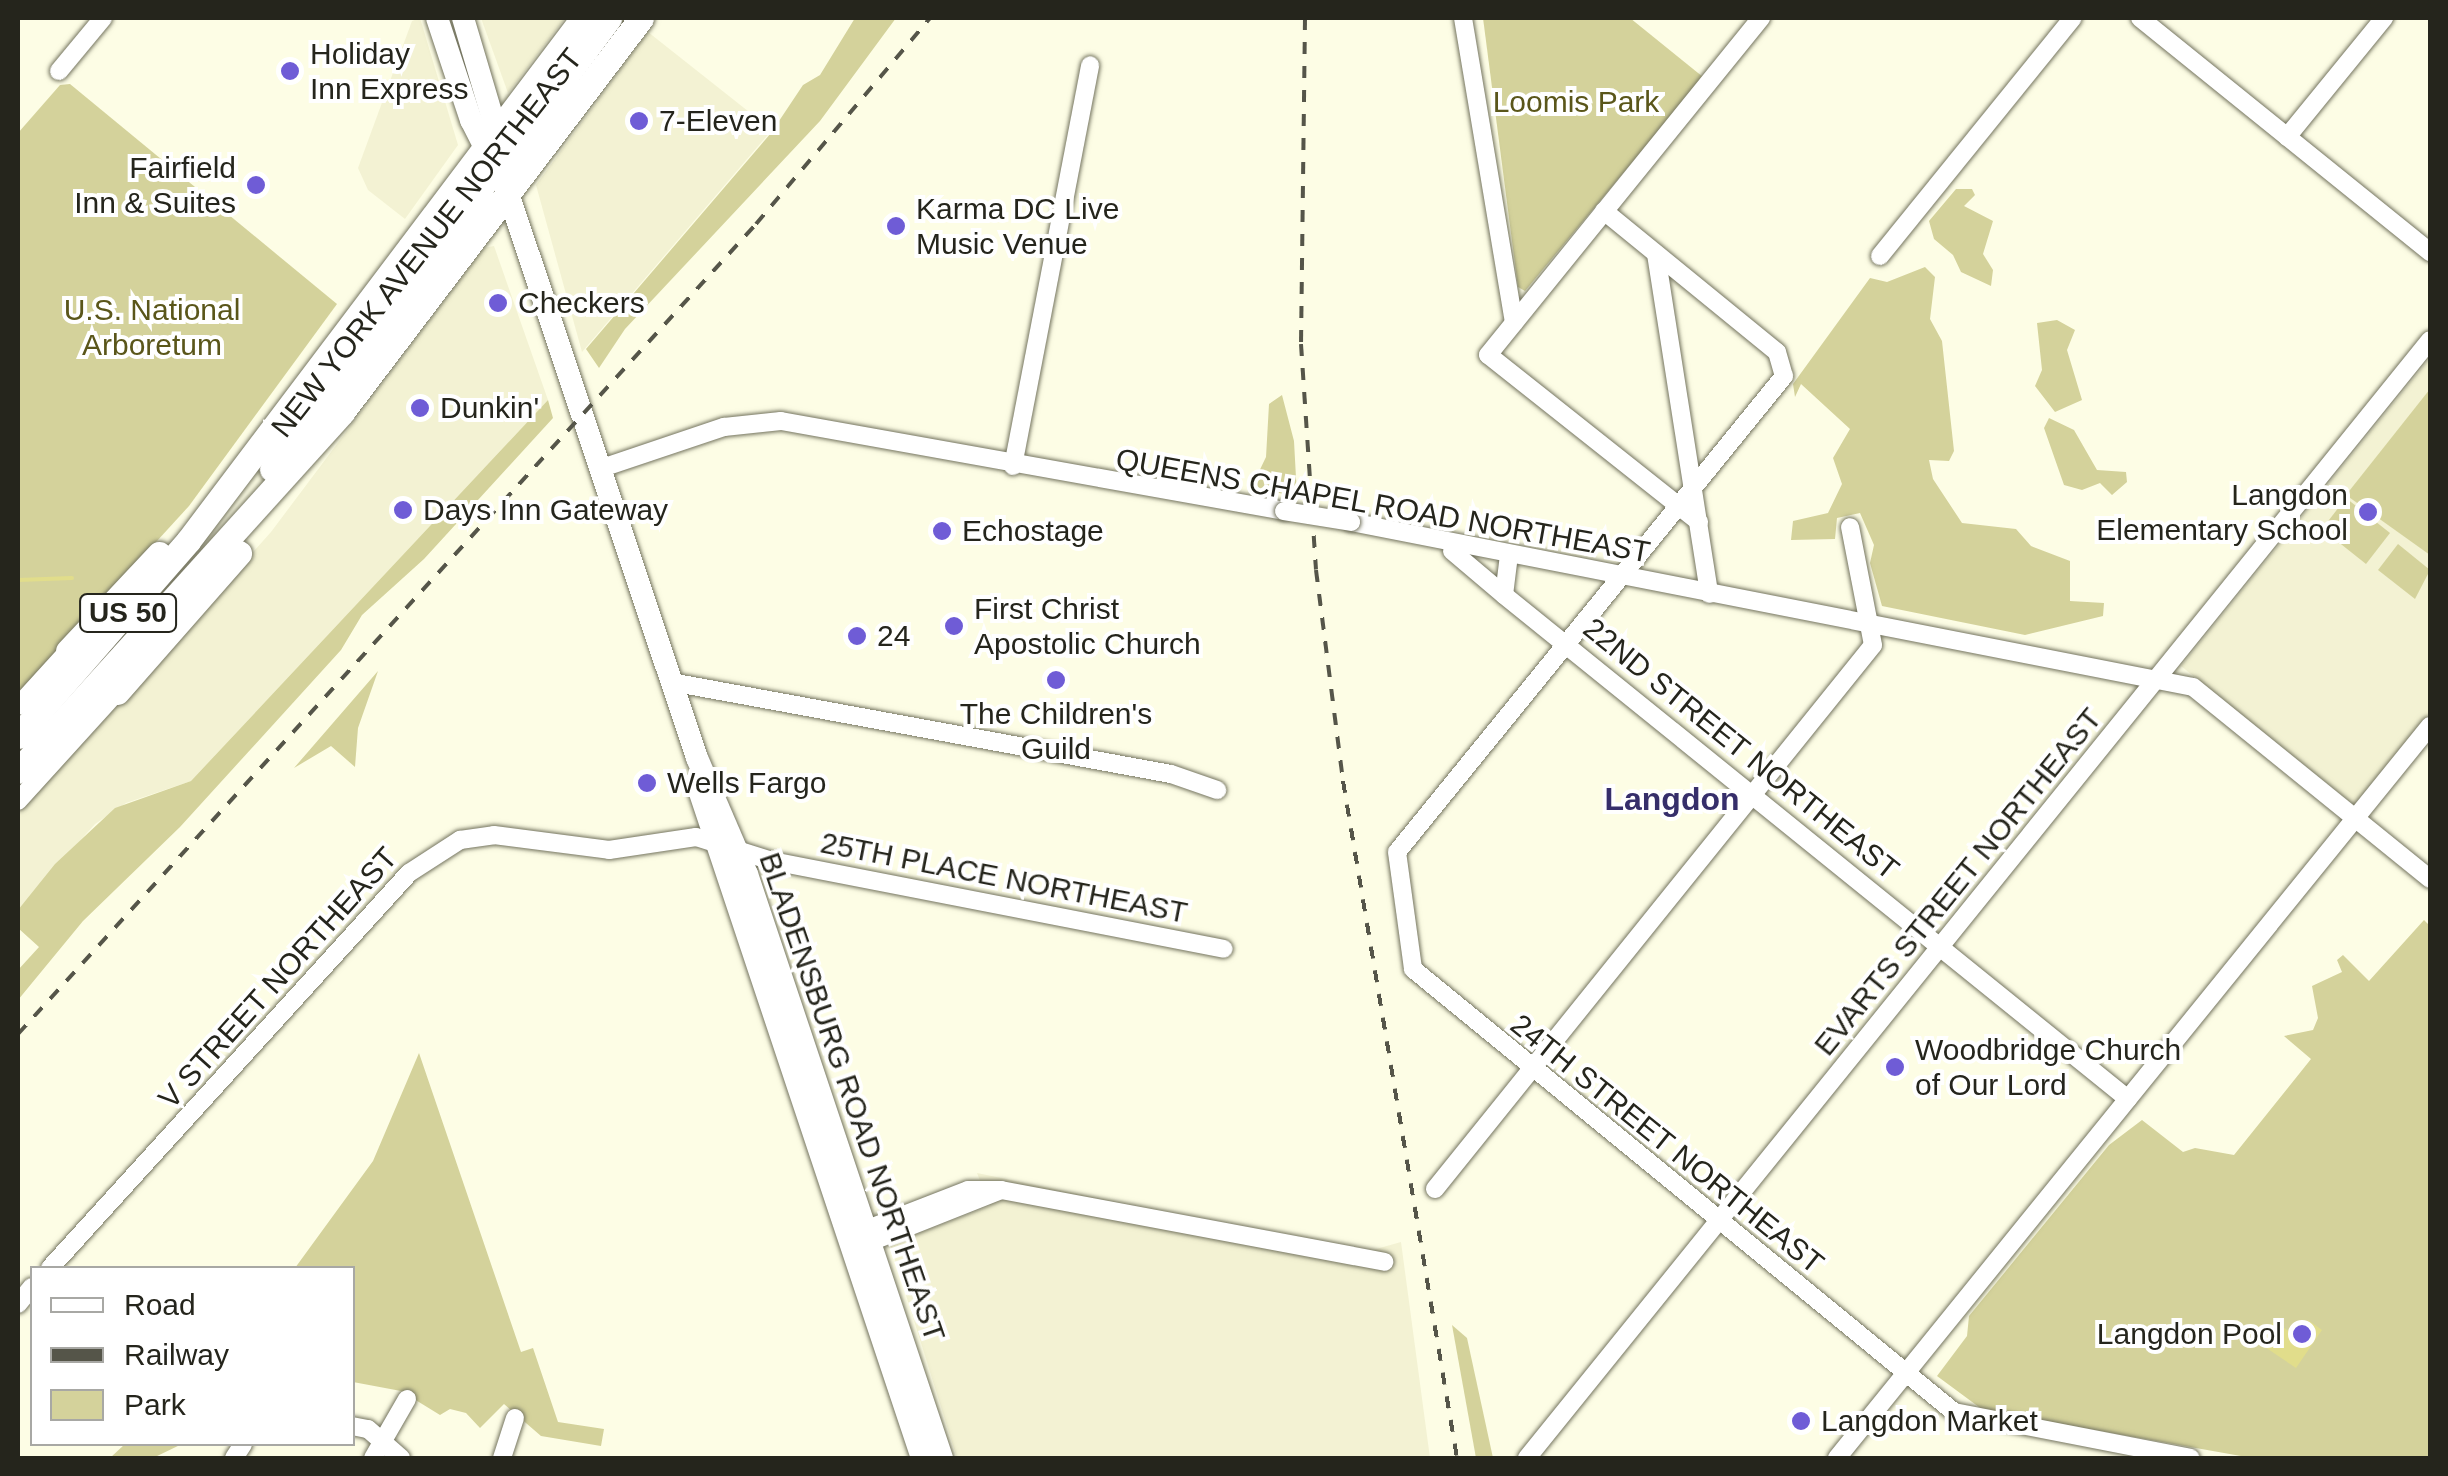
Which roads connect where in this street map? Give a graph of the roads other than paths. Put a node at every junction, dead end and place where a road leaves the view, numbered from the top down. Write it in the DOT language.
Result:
graph roads {
  1 [pos="103,18"];
  2 [pos="437,18"];
  3 [pos="462,18"];
  4 [pos="583,18"];
  5 [pos="609,18"];
  6 [pos="641,18"];
  7 [pos="1463,18"];
  8 [pos="1762,18"];
  9 [pos="2073,18"];
  10 [pos="2140,18"];
  11 [pos="2384,18"];
  12 [pos="1090,65"];
  13 [pos="60,71"];
  14 [pos="560,79"];
  15 [pos="581,96"];
  16 [pos="2287,136"];
  17 [pos="494,150"];
  18 [pos="508,193"];
  19 [pos="1604,212"];
  20 [pos="2430,252"];
  21 [pos="1656,254"];
  22 [pos="1880,256"];
  23 [pos="364,307"];
  24 [pos="1514,323"];
  25 [pos="374,338"];
  26 [pos="2430,340"];
  27 [pos="326,432"];
  28 [pos="1013,466"];
  29 [pos="600,468"];
  30 [pos="231,485"];
  31 [pos="1695,486"];
  32 [pos="1679,506"];
  33 [pos="1699,522"];
  34 [pos="1850,527"];
  35 [pos="1452,551"];
  36 [pos="1510,555"];
  37 [pos="1621,577"];
  38 [pos="1709,594"];
  39 [pos="1504,595"];
  40 [pos="169,604"];
  41 [pos="1873,628"];
  42 [pos="1568,645"];
  43 [pos="68,651"];
  44 [pos="2161,678"];
  45 [pos="671,682"];
  46 [pos="117,692"];
  47 [pos="18,706"];
  48 [pos="2430,726"];
  49 [pos="18,736"];
  50 [pos="18,771"];
  51 [pos="1217,790"];
  52 [pos="1753,795"];
  53 [pos="18,801"];
  54 [pos="2356,818"];
  55 [pos="728,848"];
  56 [pos="2430,878"];
  57 [pos="1940,946"];
  58 [pos="1223,949"];
  59 [pos="1531,1070"];
  60 [pos="2128,1099"];
  61 [pos="1435,1188"];
  62 [pos="1718,1221"];
  63 [pos="859,1239"];
  64 [pos="1384,1262"];
  65 [pos="52,1266"];
  66 [pos="1906,1373"];
  67 [pos="407,1398"];
  68 [pos="515,1418"];
  69 [pos="355,1427"];
  70 [pos="2095,1450"];
  71 [pos="379,1452"];
  72 [pos="925,1452"];
  73 [pos="401,1458"];
  74 [pos="502,1458"];
  75 [pos="1527,1458"];
  76 [pos="1837,1458"];
  77 [pos="2190,1458"];
  1 -- 13 [label="street"];
  2 -- 17 [label="main road, BLADENSBURG ROAD NORTHEAST"];
  3 -- 17 [label="main road, BLADENSBURG ROAD NORTHEAST"];
  4 -- 17 [label="highway, NEW YORK AVENUE NORTHEAST / US 50"];
  5 -- 14 [label="highway"];
  6 -- 15 [label="highway, NEW YORK AVENUE NORTHEAST / US 50"];
  7 -- 24 [label="street"];
  8 -- 19 [label="street"];
  9 -- 22 [label="street"];
  10 -- 16 [label="street"];
  11 -- 16 [label="street"];
  12 -- 28 [label="street"];
  14 -- 15 [label="highway"];
  14 -- 17 [label="highway"];
  15 -- 18 [label="highway, NEW YORK AVENUE NORTHEAST / US 50"];
  16 -- 20 [label="street"];
  17 -- 18 [label="main road, BLADENSBURG ROAD NORTHEAST"];
  17 -- 23 [label="highway, NEW YORK AVENUE NORTHEAST / US 50"];
  17 -- 25 [label="highway"];
  18 -- 27 [label="highway, NEW YORK AVENUE NORTHEAST / US 50"];
  18 -- 29 [label="main road, BLADENSBURG ROAD NORTHEAST"];
  19 -- 21 [label="street"];
  19 -- 24 [label="street"];
  21 -- 31 [label="street"];
  21 -- 31 [label="street"];
  23 -- 25 [label="highway"];
  23 -- 30 [label="highway, NEW YORK AVENUE NORTHEAST / US 50"];
  24 -- 32 [label="street"];
  25 -- 40 [label="highway"];
  26 -- 44 [label="street, EVARTS STREET NORTHEAST"];
  27 -- 40 [label="highway, NEW YORK AVENUE NORTHEAST / US 50"];
  27 -- 46 [label="highway"];
  28 -- 29 [label="street, QUEENS CHAPEL ROAD NORTHEAST"];
  28 -- 36 [label="street, QUEENS CHAPEL ROAD NORTHEAST, bridge"];
  29 -- 45 [label="main road, BLADENSBURG ROAD NORTHEAST"];
  30 -- 43 [label="highway"];
  30 -- 49 [label="highway, NEW YORK AVENUE NORTHEAST / US 50"];
  31 -- 32 [label="street"];
  31 -- 33 [label="street"];
  32 -- 33 [label="street"];
  32 -- 37 [label="street"];
  33 -- 38 [label="street"];
  34 -- 41 [label="street"];
  35 -- 39 [label="street, 22ND STREET NORTHEAST"];
  36 -- 37 [label="street, QUEENS CHAPEL ROAD NORTHEAST"];
  36 -- 39 [label="street"];
  37 -- 38 [label="street, QUEENS CHAPEL ROAD NORTHEAST"];
  37 -- 42 [label="street"];
  38 -- 41 [label="street, QUEENS CHAPEL ROAD NORTHEAST"];
  39 -- 42 [label="street, 22ND STREET NORTHEAST"];
  40 -- 50 [label="highway, NEW YORK AVENUE NORTHEAST / US 50"];
  41 -- 44 [label="street, QUEENS CHAPEL ROAD NORTHEAST"];
  41 -- 52 [label="street"];
  42 -- 52 [label="street, 22ND STREET NORTHEAST"];
  42 -- 59 [label="street, 24TH STREET NORTHEAST"];
  43 -- 47 [label="street"];
  44 -- 54 [label="street, QUEENS CHAPEL ROAD NORTHEAST"];
  44 -- 57 [label="street, EVARTS STREET NORTHEAST"];
  45 -- 51 [label="street"];
  45 -- 55 [label="main road, BLADENSBURG ROAD NORTHEAST"];
  46 -- 53 [label="street"];
  48 -- 54 [label="street"];
  52 -- 57 [label="street, 22ND STREET NORTHEAST"];
  52 -- 59 [label="street"];
  54 -- 56 [label="street, QUEENS CHAPEL ROAD NORTHEAST"];
  54 -- 60 [label="street"];
  55 -- 58 [label="street, 25TH PLACE NORTHEAST"];
  55 -- 63 [label="main road, BLADENSBURG ROAD NORTHEAST"];
  55 -- 65 [label="street, V STREET NORTHEAST"];
  57 -- 60 [label="street, 22ND STREET NORTHEAST"];
  57 -- 62 [label="street, EVARTS STREET NORTHEAST"];
  59 -- 61 [label="street"];
  59 -- 62 [label="street, 24TH STREET NORTHEAST"];
  60 -- 66 [label="street"];
  62 -- 66 [label="street, 24TH STREET NORTHEAST"];
  62 -- 75 [label="street, EVARTS STREET NORTHEAST"];
  63 -- 64 [label="street"];
  63 -- 72 [label="main road, BLADENSBURG ROAD NORTHEAST"];
  66 -- 70 [label="street, 24TH STREET NORTHEAST"];
  66 -- 76 [label="street"];
  67 -- 71 [label="street"];
  68 -- 74 [label="street"];
  69 -- 71 [label="street"];
  70 -- 77 [label="street"];
  71 -- 73 [label="street"];
}
